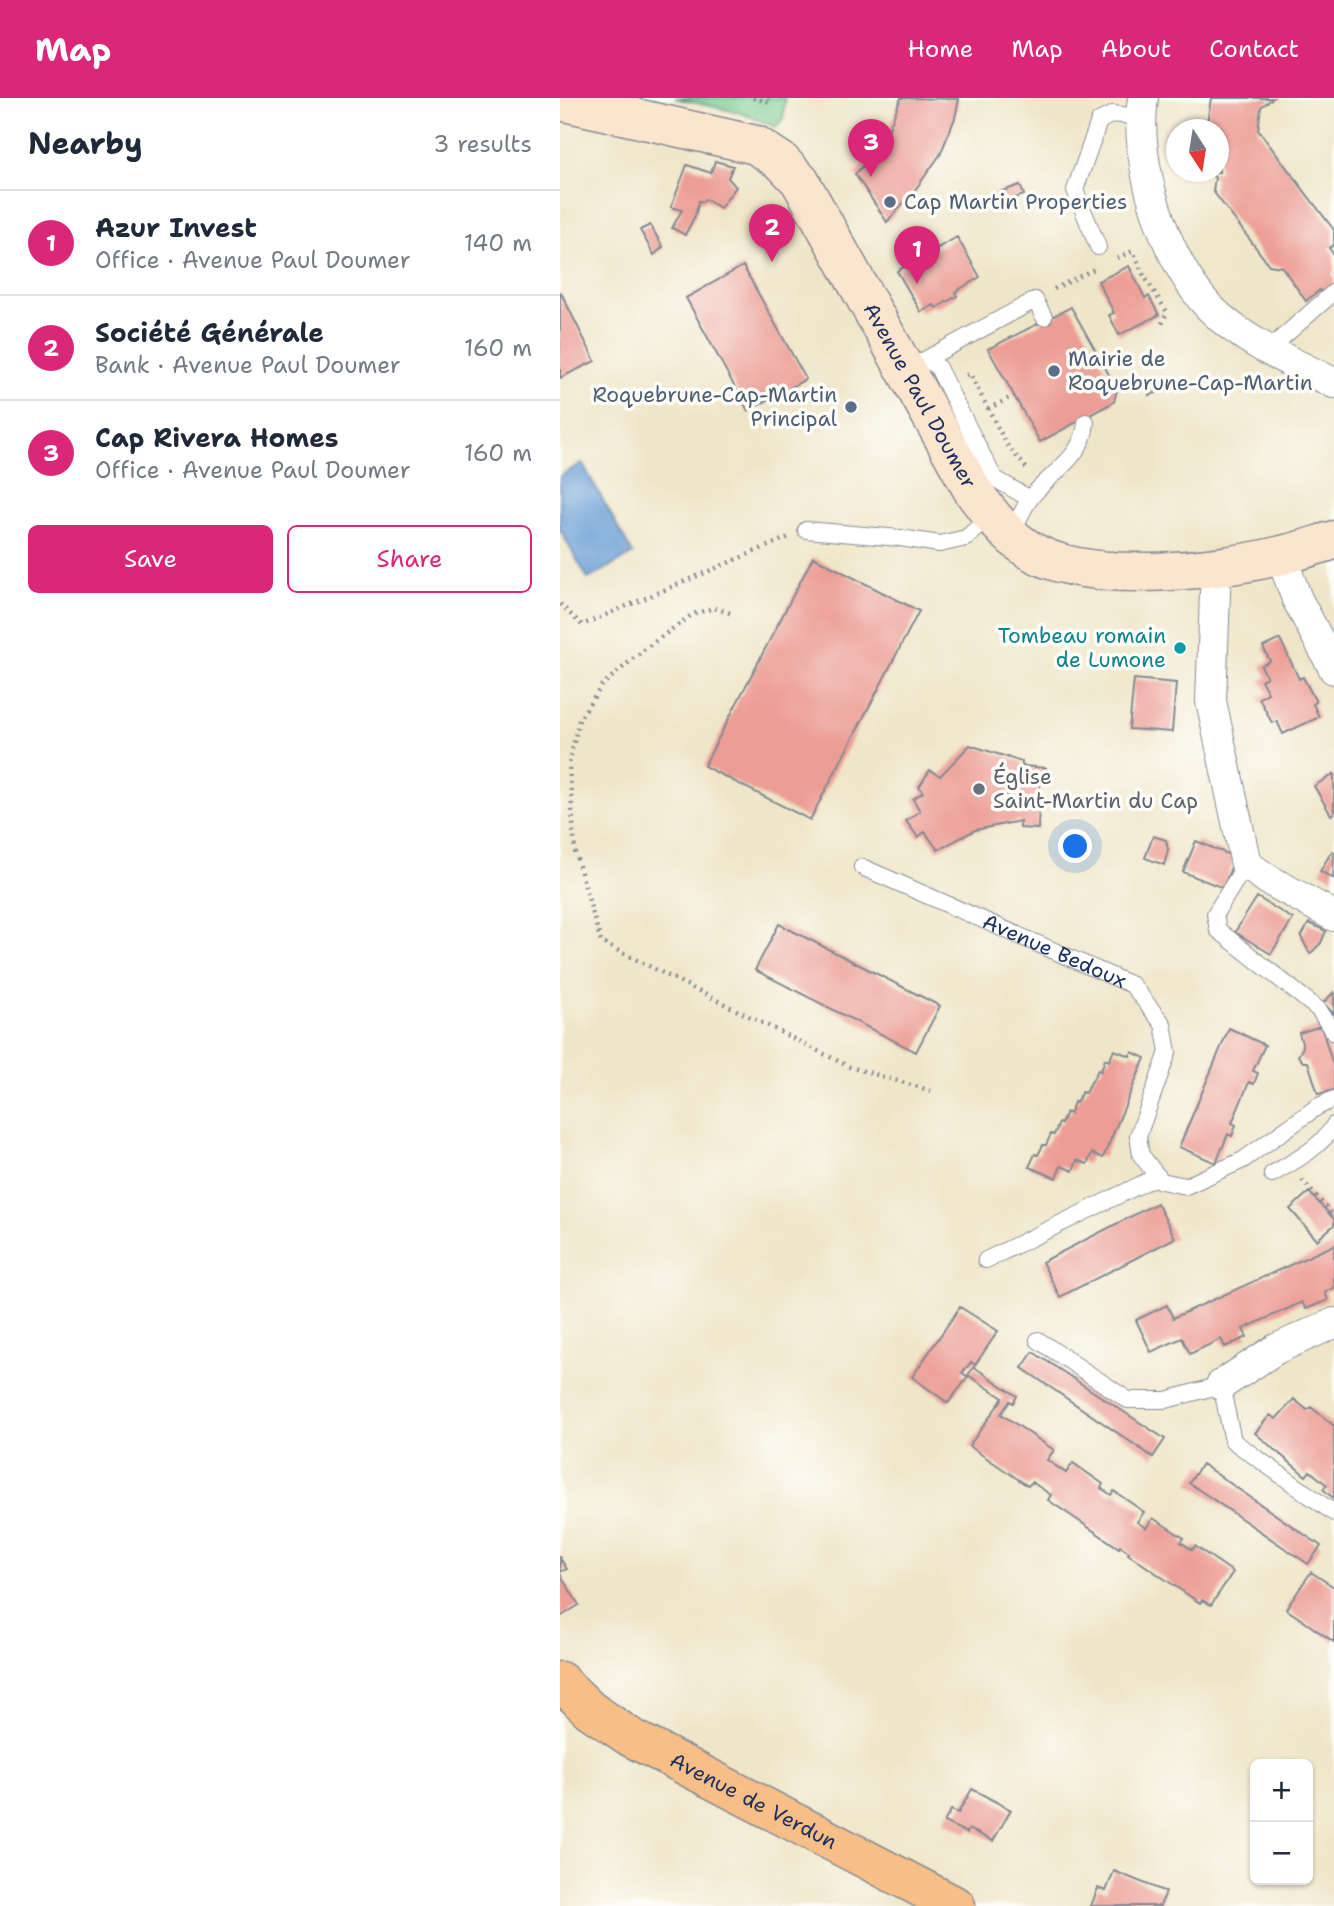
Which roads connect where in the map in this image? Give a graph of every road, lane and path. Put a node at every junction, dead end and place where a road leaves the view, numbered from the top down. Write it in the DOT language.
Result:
graph roads {
  1 [pos="752,98"];
  2 [pos="770,98"];
  3 [pos="560,101"];
  4 [pos="1141,107"];
  5 [pos="1098,247"];
  6 [pos="1110,261"];
  7 [pos="1099,267"];
  8 [pos="1334,292"];
  9 [pos="1035,300"];
  10 [pos="1044,317"];
  11 [pos="1162,324"];
  12 [pos="1268,350"];
  13 [pos="916,365"];
  14 [pos="1334,383"];
  15 [pos="946,384"];
  16 [pos="1015,395"];
  17 [pos="998,404"];
  18 [pos="1086,422"];
  19 [pos="1043,487"];
  20 [pos="1030,499"];
  21 [pos="1001,526"];
  22 [pos="800,533"];
  23 [pos="1334,540"];
  24 [pos="1281,556"];
  25 [pos="1216,566"];
  26 [pos="560,604"];
  27 [pos="730,613"];
  28 [pos="1334,669"];
  29 [pos="1246,864"];
  30 [pos="862,867"];
  31 [pos="1334,916"];
  32 [pos="1334,1033"];
  33 [pos="932,1091"];
  34 [pos="1334,1100"];
  35 [pos="1334,1125"];
  36 [pos="1292,1163"];
  37 [pos="1272,1174"];
  38 [pos="1158,1176"];
  39 [pos="1334,1216"];
  40 [pos="986,1260"];
  41 [pos="1334,1323"];
  42 [pos="1038,1340"];
  43 [pos="1221,1385"];
  44 [pos="1334,1513"];
  45 [pos="560,1681"];
  46 [pos="956,1906"];
  1 -- 2 [label="path"];
  3 -- 13 [label="main road, Avenue Paul Doumer"];
  4 -- 5 [label="lane"];
  4 -- 12 [label="street"];
  6 -- 11 [label="path"];
  7 -- 9 [label="path"];
  8 -- 12 [label="lane"];
  9 -- 10 [label="lane"];
  9 -- 13 [label="lane"];
  12 -- 14 [label="street"];
  13 -- 15 [label="lane"];
  13 -- 21 [label="main road, Avenue Paul Doumer"];
  15 -- 19 [label="path"];
  15 -- 20 [label="lane"];
  16 -- 17 [label="path"];
  18 -- 19 [label="lane"];
  19 -- 20 [label="lane"];
  20 -- 21 [label="lane"];
  21 -- 22 [label="lane"];
  21 -- 25 [label="main road, Avenue Paul Doumer"];
  22 -- 26 [label="path"];
  23 -- 24 [label="main road, Avenue Paul Doumer"];
  24 -- 25 [label="main road, Avenue Paul Doumer"];
  24 -- 28 [label="street"];
  25 -- 29 [label="street"];
  27 -- 33 [label="path"];
  29 -- 31 [label="street"];
  29 -- 32 [label="lane"];
  30 -- 38 [label="lane, Avenue Bedoux"];
  34 -- 38 [label="lane"];
  35 -- 36 [label="lane"];
  36 -- 37 [label="lane"];
  36 -- 39 [label="path"];
  38 -- 40 [label="lane"];
  41 -- 43 [label="street"];
  42 -- 43 [label="lane"];
  43 -- 44 [label="lane"];
  45 -- 46 [label="main road, Avenue de Verdun"];
}
